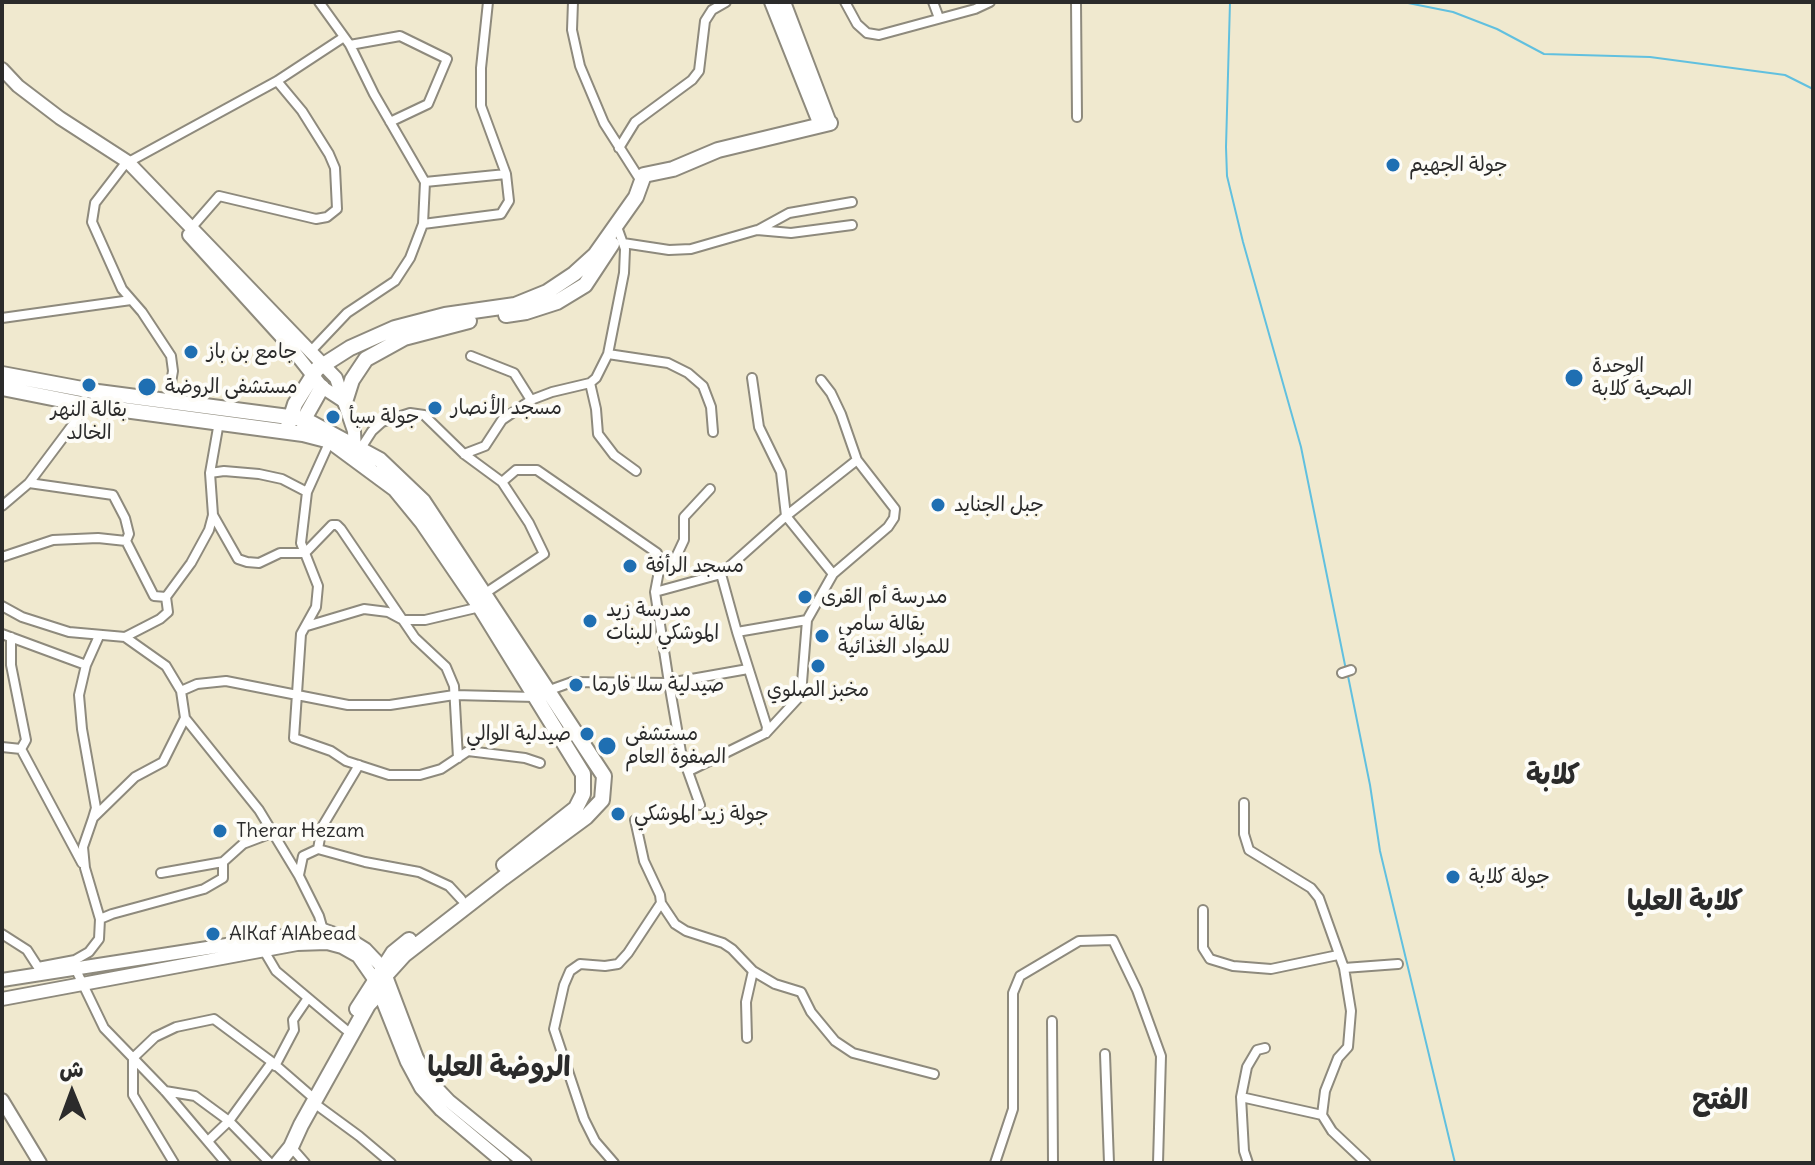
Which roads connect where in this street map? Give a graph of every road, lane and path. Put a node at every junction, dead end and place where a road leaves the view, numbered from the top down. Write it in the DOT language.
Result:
graph roads {
  1 [pos="319,2"];
  2 [pos="488,2"];
  3 [pos="573,2"];
  4 [pos="726,2"];
  5 [pos="771,2"];
  6 [pos="784,2"];
  7 [pos="845,2"];
  8 [pos="933,2"];
  9 [pos="990,2"];
  10 [pos="1076,2"];
  11 [pos="939,18"];
  12 [pos="347,41"];
  13 [pos="2,69"];
  14 [pos="277,81"];
  15 [pos="1077,117"];
  16 [pos="390,122"];
  17 [pos="825,124"];
  18 [pos="619,148"];
  19 [pos="126,163"];
  20 [pos="506,174"];
  21 [pos="641,181"];
  22 [pos="425,182"];
  23 [pos="852,202"];
  24 [pos="423,224"];
  25 [pos="616,224"];
  26 [pos="852,225"];
  27 [pos="192,227"];
  28 [pos="757,230"];
  29 [pos="623,243"];
  30 [pos="131,300"];
  31 [pos="2,318"];
  32 [pos="311,351"];
  33 [pos="608,354"];
  34 [pos="471,356"];
  35 [pos="2,374"];
  36 [pos="319,375"];
  37 [pos="752,378"];
  38 [pos="821,380"];
  39 [pos="590,383"];
  40 [pos="2,388"];
  41 [pos="98,392"];
  42 [pos="168,400"];
  43 [pos="531,400"];
  44 [pos="345,402"];
  45 [pos="87,405"];
  46 [pos="219,421"];
  47 [pos="288,424"];
  48 [pos="304,426"];
  49 [pos="713,432"];
  50 [pos="330,441"];
  51 [pos="357,451"];
  52 [pos="464,454"];
  53 [pos="857,460"];
  54 [pos="636,471"];
  55 [pos="210,473"];
  56 [pos="502,482"];
  57 [pos="29,483"];
  58 [pos="710,489"];
  59 [pos="307,492"];
  60 [pos="2,506"];
  61 [pos="213,515"];
  62 [pos="786,516"];
  63 [pos="126,541"];
  64 [pos="305,553"];
  65 [pos="2,557"];
  66 [pos="659,571"];
  67 [pos="721,574"];
  68 [pos="833,574"];
  69 [pos="655,592"];
  70 [pos="166,597"];
  71 [pos="482,600"];
  72 [pos="2,606"];
  73 [pos="403,620"];
  74 [pos="807,620"];
  75 [pos="307,626"];
  76 [pos="737,632"];
  77 [pos="7,636"];
  78 [pos="99,636"];
  79 [pos="125,637"];
  80 [pos="86,665"];
  81 [pos="748,669"];
  82 [pos="669,683"];
  83 [pos="181,691"];
  84 [pos="297,694"];
  85 [pos="541,694"];
  86 [pos="454,695"];
  87 [pos="185,718"];
  88 [pos="766,733"];
  89 [pos="2,747"];
  90 [pos="21,749"];
  91 [pos="458,759"];
  92 [pos="540,763"];
  93 [pos="359,765"];
  94 [pos="689,771"];
  95 [pos="1244,803"];
  96 [pos="700,805"];
  97 [pos="93,818"];
  98 [pos="635,820"];
  99 [pos="272,833"];
  100 [pos="318,849"];
  101 [pos="223,862"];
  102 [pos="85,868"];
  103 [pos="161,873"];
  104 [pos="299,876"];
  105 [pos="461,899"];
  106 [pos="661,903"];
  107 [pos="1203,910"];
  108 [pos="100,919"];
  109 [pos="323,930"];
  110 [pos="2,934"];
  111 [pos="263,949"];
  112 [pos="1338,955"];
  113 [pos="1398,964"];
  114 [pos="1344,968"];
  115 [pos="44,970"];
  116 [pos="76,970"];
  117 [pos="753,971"];
  118 [pos="380,979"];
  119 [pos="2,980"];
  120 [pos="83,985"];
  121 [pos="308,998"];
  122 [pos="2,999"];
  123 [pos="1052,1021"];
  124 [pos="345,1029"];
  125 [pos="747,1038"];
  126 [pos="1265,1048"];
  127 [pos="1105,1054"];
  128 [pos="133,1058"];
  129 [pos="273,1064"];
  130 [pos="934,1074"];
  131 [pos="165,1091"];
  132 [pos="1241,1097"];
  133 [pos="312,1099"];
  134 [pos="2,1100"];
  135 [pos="1322,1115"];
  136 [pos="229,1121"];
  137 [pos="208,1141"];
  138 [pos="286,1157"];
  139 [pos="40,1163"];
  140 [pos="174,1163"];
  141 [pos="226,1163"];
  142 [pos="270,1163"];
  143 [pos="305,1163"];
  144 [pos="391,1163"];
  145 [pos="504,1163"];
  146 [pos="525,1163"];
  147 [pos="614,1163"];
  148 [pos="995,1163"];
  149 [pos="1053,1163"];
  150 [pos="1109,1163"];
  151 [pos="1158,1163"];
  152 [pos="1248,1163"];
  153 [pos="1366,1163"];
  1 -- 12 [label="street"];
  2 -- 20 [label="street"];
  3 -- 18 [label="street"];
  4 -- 18 [label="street"];
  5 -- 17 [label="main road"];
  6 -- 17 [label="main road"];
  7 -- 11 [label="street"];
  8 -- 11 [label="street"];
  9 -- 11 [label="street"];
  10 -- 15 [label="street"];
  12 -- 14 [label="street"];
  12 -- 16 [label="street"];
  12 -- 16 [label="street"];
  13 -- 19 [label="main road"];
  14 -- 19 [label="street"];
  14 -- 27 [label="street"];
  16 -- 22 [label="street"];
  17 -- 21 [label="main road"];
  18 -- 21 [label="street"];
  19 -- 27 [label="main road"];
  19 -- 30 [label="street"];
  19 -- 36 [label="main road"];
  20 -- 22 [label="street"];
  20 -- 24 [label="street"];
  21 -- 25 [label="main road"];
  22 -- 24 [label="street"];
  23 -- 28 [label="street"];
  24 -- 32 [label="street"];
  25 -- 29 [label="street"];
  25 -- 36 [label="main road"];
  25 -- 44 [label="main road"];
  26 -- 28 [label="street"];
  27 -- 32 [label="main road"];
  28 -- 29 [label="street"];
  29 -- 33 [label="street"];
  30 -- 31 [label="street"];
  30 -- 42 [label="street"];
  32 -- 36 [label="main road"];
  33 -- 39 [label="street"];
  33 -- 49 [label="street"];
  34 -- 43 [label="street"];
  35 -- 41 [label="main road"];
  36 -- 44 [label="main road"];
  36 -- 44 [label="main road"];
  36 -- 47 [label="main road"];
  36 -- 48 [label="main road"];
  37 -- 62 [label="street"];
  38 -- 53 [label="street"];
  39 -- 43 [label="street"];
  39 -- 54 [label="street"];
  40 -- 45 [label="main road"];
  41 -- 42 [label="main road"];
  41 -- 45 [label="street"];
  42 -- 47 [label="main road"];
  43 -- 52 [label="street"];
  44 -- 51 [label="main road"];
  45 -- 46 [label="main road"];
  45 -- 57 [label="street"];
  46 -- 47 [label="main road"];
  46 -- 55 [label="street"];
  47 -- 48 [label="main road"];
  48 -- 50 [label="main road"];
  48 -- 51 [label="main road"];
  50 -- 51 [label="main road"];
  50 -- 59 [label="street"];
  51 -- 52 [label="street"];
  51 -- 71 [label="main road"];
  52 -- 56 [label="street"];
  53 -- 62 [label="street"];
  53 -- 68 [label="street"];
  55 -- 59 [label="street"];
  55 -- 61 [label="street"];
  56 -- 66 [label="street"];
  56 -- 71 [label="street"];
  57 -- 60 [label="street"];
  57 -- 63 [label="street"];
  58 -- 66 [label="street"];
  59 -- 64 [label="street"];
  61 -- 64 [label="street"];
  61 -- 70 [label="street"];
  62 -- 67 [label="street"];
  62 -- 68 [label="street"];
  63 -- 65 [label="street"];
  63 -- 70 [label="street"];
  64 -- 73 [label="street"];
  64 -- 75 [label="street"];
  66 -- 69 [label="street"];
  67 -- 69 [label="street"];
  67 -- 76 [label="street"];
  68 -- 74 [label="street"];
  69 -- 82 [label="street"];
  70 -- 79 [label="street"];
  71 -- 73 [label="street"];
  71 -- 85 [label="main road"];
  72 -- 78 [label="street"];
  73 -- 75 [label="street"];
  73 -- 86 [label="street"];
  74 -- 76 [label="street"];
  74 -- 88 [label="street"];
  75 -- 84 [label="street"];
  76 -- 81 [label="street"];
  77 -- 80 [label="street"];
  77 -- 90 [label="street"];
  78 -- 79 [label="street"];
  78 -- 80 [label="street"];
  79 -- 83 [label="street"];
  80 -- 97 [label="street"];
  81 -- 82 [label="street"];
  81 -- 88 [label="street"];
  82 -- 85 [label="street"];
  82 -- 94 [label="street"];
  83 -- 84 [label="street"];
  83 -- 87 [label="street"];
  84 -- 86 [label="street"];
  84 -- 93 [label="street"];
  85 -- 86 [label="street"];
  85 -- 105 [label="main road"];
  85 -- 118 [label="main road"];
  86 -- 91 [label="street"];
  87 -- 97 [label="street"];
  87 -- 99 [label="street"];
  88 -- 94 [label="street"];
  89 -- 90 [label="street"];
  90 -- 102 [label="street"];
  91 -- 92 [label="street"];
  91 -- 93 [label="street"];
  93 -- 100 [label="street"];
  94 -- 96 [label="street"];
  95 -- 112 [label="street"];
  97 -- 102 [label="street"];
  98 -- 106 [label="street"];
  99 -- 101 [label="street"];
  99 -- 104 [label="street"];
  100 -- 104 [label="street"];
  100 -- 105 [label="street"];
  101 -- 103 [label="street"];
  101 -- 108 [label="street"];
  102 -- 108 [label="street"];
  104 -- 109 [label="street"];
  105 -- 118 [label="main road"];
  106 -- 117 [label="street"];
  106 -- 147 [label="street"];
  107 -- 112 [label="street"];
  108 -- 115 [label="street"];
  109 -- 116 [label="main road"];
  109 -- 118 [label="main road"];
  110 -- 115 [label="street"];
  111 -- 118 [label="main road"];
  111 -- 120 [label="main road"];
  111 -- 121 [label="street"];
  112 -- 114 [label="street"];
  113 -- 114 [label="street"];
  114 -- 135 [label="street"];
  115 -- 116 [label="main road"];
  115 -- 119 [label="main road"];
  116 -- 120 [label="street"];
  117 -- 125 [label="street"];
  117 -- 130 [label="street"];
  118 -- 124 [label="main road"];
  118 -- 133 [label="main road"];
  118 -- 145 [label="main road"];
  118 -- 146 [label="main road"];
  120 -- 122 [label="main road"];
  120 -- 128 [label="street"];
  121 -- 124 [label="street"];
  121 -- 129 [label="street"];
  123 -- 149 [label="street"];
  124 -- 133 [label="main road"];
  126 -- 132 [label="street"];
  127 -- 150 [label="street"];
  128 -- 129 [label="street"];
  128 -- 131 [label="street"];
  128 -- 140 [label="street"];
  129 -- 133 [label="street"];
  129 -- 136 [label="street"];
  131 -- 136 [label="street"];
  131 -- 137 [label="street"];
  132 -- 135 [label="street"];
  132 -- 152 [label="street"];
  133 -- 138 [label="main road"];
  133 -- 142 [label="main road"];
  133 -- 144 [label="street"];
  134 -- 139 [label="main road"];
  135 -- 153 [label="street"];
  136 -- 137 [label="street"];
  136 -- 142 [label="street"];
  137 -- 141 [label="street"];
  138 -- 143 [label="street"];
  148 -- 151 [label="street"];
}
